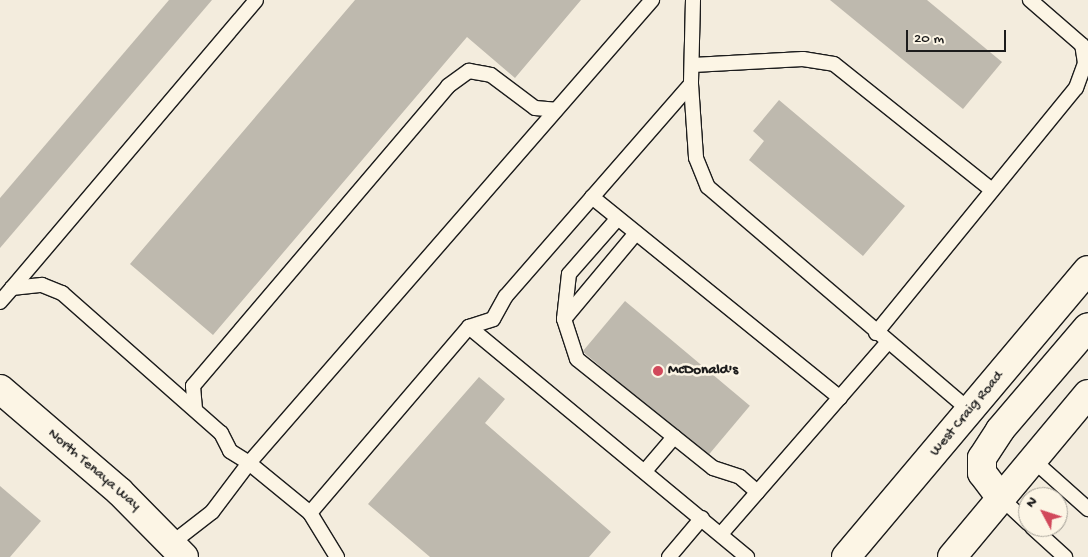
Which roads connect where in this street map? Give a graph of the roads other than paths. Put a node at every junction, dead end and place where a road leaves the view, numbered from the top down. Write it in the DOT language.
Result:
graph roads {
  1 [pos="256,0"];
  2 [pos="652,0"];
  3 [pos="693,0"];
  4 [pos="1030,0"];
  5 [pos="1086,63"];
  6 [pos="693,65"];
  7 [pos="692,84"];
  8 [pos="556,110"];
  9 [pos="992,190"];
  10 [pos="592,197"];
  11 [pos="618,218"];
  12 [pos="636,233"];
  13 [pos="1088,270"];
  14 [pos="12,288"];
  15 [pos="0,302"];
  16 [pos="564,320"];
  17 [pos="469,326"];
  18 [pos="1088,327"];
  19 [pos="876,333"];
  20 [pos="887,343"];
  21 [pos="0,389"];
  22 [pos="1088,394"];
  23 [pos="840,398"];
  24 [pos="195,409"];
  25 [pos="970,411"];
  26 [pos="674,437"];
  27 [pos="1033,460"];
  28 [pos="249,463"];
  29 [pos="645,471"];
  30 [pos="757,492"];
  31 [pos="1001,498"];
  32 [pos="1088,509"];
  33 [pos="310,513"];
  34 [pos="1018,514"];
  35 [pos="702,518"];
  36 [pos="721,534"];
  37 [pos="1043,537"];
  38 [pos="178,550"];
  39 [pos="337,557"];
  40 [pos="669,557"];
  41 [pos="746,557"];
  42 [pos="846,557"];
  43 [pos="952,557"];
  44 [pos="1065,557"];
  1 -- 14 [label="lane"];
  2 -- 8 [label="lane"];
  3 -- 6 [label="lane"];
  4 -- 5 [label="lane"];
  5 -- 9 [label="lane"];
  6 -- 7 [label="lane"];
  6 -- 9 [label="lane"];
  7 -- 10 [label="lane"];
  7 -- 19 [label="lane"];
  8 -- 24 [label="lane"];
  8 -- 28 [label="lane"];
  9 -- 19 [label="lane"];
  10 -- 11 [label="lane"];
  10 -- 17 [label="lane"];
  11 -- 12 [label="lane"];
  11 -- 16 [label="lane"];
  12 -- 16 [label="lane"];
  12 -- 23 [label="lane"];
  13 -- 25 [label="main road, West Craig Road"];
  14 -- 15 [label="lane"];
  14 -- 24 [label="lane"];
  16 -- 26 [label="lane"];
  17 -- 29 [label="lane"];
  17 -- 33 [label="lane"];
  18 -- 31 [label="main road"];
  19 -- 20 [label="lane"];
  20 -- 23 [label="lane"];
  20 -- 25 [label="lane"];
  21 -- 38 [label="main road, North Tenaya Way"];
  22 -- 27 [label="main road"];
  23 -- 30 [label="lane"];
  24 -- 28 [label="lane"];
  25 -- 42 [label="main road, West Craig Road"];
  26 -- 29 [label="lane"];
  26 -- 30 [label="lane"];
  27 -- 31 [label="main road"];
  27 -- 32 [label="lane"];
  28 -- 33 [label="lane"];
  28 -- 38 [label="lane"];
  29 -- 35 [label="lane"];
  30 -- 36 [label="lane"];
  31 -- 34 [label="lane"];
  31 -- 43 [label="main road"];
  33 -- 39 [label="lane"];
  35 -- 36 [label="lane"];
  35 -- 40 [label="lane"];
  36 -- 41 [label="lane"];
  37 -- 44 [label="lane"];
}
